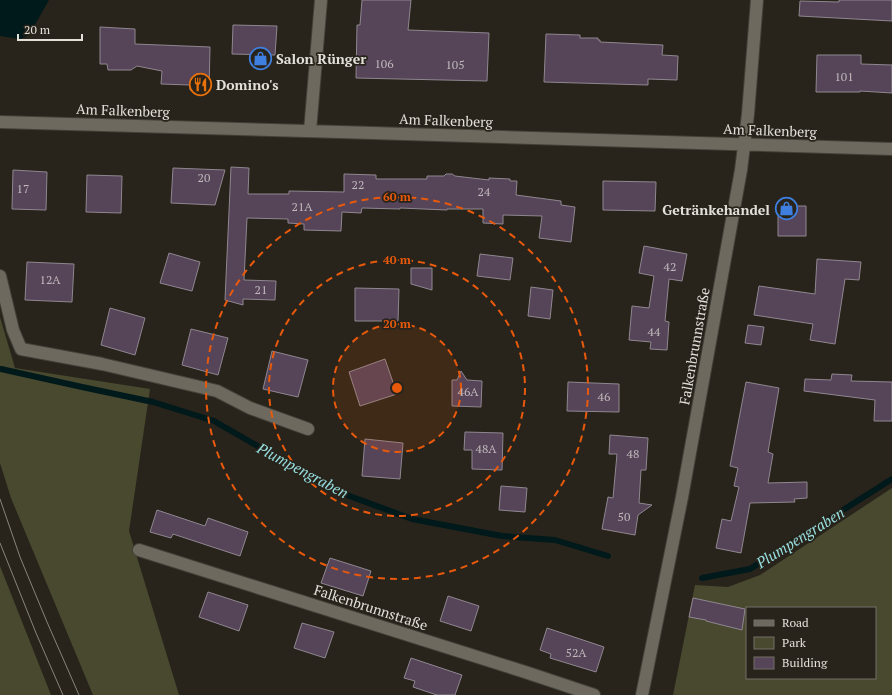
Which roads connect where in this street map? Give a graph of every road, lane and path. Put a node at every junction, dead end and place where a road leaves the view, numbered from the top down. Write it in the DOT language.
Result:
graph roads {
  1 [pos="322,0"];
  2 [pos="758,0"];
  3 [pos="0,122"];
  4 [pos="310,131"];
  5 [pos="745,145"];
  6 [pos="892,149"];
  7 [pos="0,276"];
  8 [pos="308,429"];
  9 [pos="139,550"];
  10 [pos="594,695"];
  11 [pos="642,695"];
  1 -- 4 [label="street"];
  2 -- 5 [label="street, Falkenbrunnstraße"];
  3 -- 4 [label="street, Am Falkenberg"];
  4 -- 5 [label="street, Am Falkenberg"];
  5 -- 6 [label="street, Am Falkenberg"];
  5 -- 11 [label="street, Falkenbrunnstraße"];
  7 -- 8 [label="street"];
  9 -- 10 [label="street, Falkenbrunnstraße"];
}
